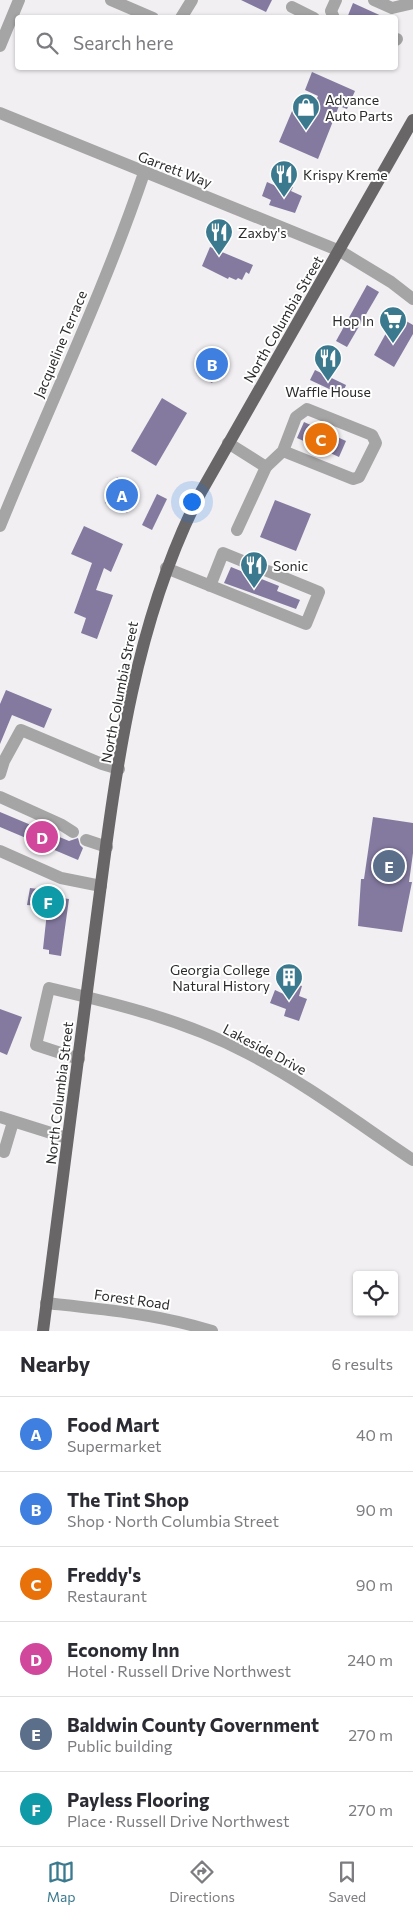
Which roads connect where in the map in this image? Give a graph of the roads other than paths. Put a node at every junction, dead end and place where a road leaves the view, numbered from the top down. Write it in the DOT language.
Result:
graph roads {
  1 [pos="19,0"];
  2 [pos="111,0"];
  3 [pos="192,0"];
  4 [pos="336,0"];
  5 [pos="374,0"];
  6 [pos="413,3"];
  7 [pos="292,7"];
  8 [pos="146,15"];
  9 [pos="183,15"];
  10 [pos="308,15"];
  11 [pos="333,15"];
  12 [pos="0,46"];
  13 [pos="0,113"];
  14 [pos="413,120"];
  15 [pos="144,173"];
  16 [pos="340,251"];
  17 [pos="411,295"];
  18 [pos="228,444"];
  19 [pos="283,451"];
  20 [pos="266,467"];
  21 [pos="0,526"];
  22 [pos="238,530"];
  23 [pos="166,568"];
  24 [pos="210,586"];
  25 [pos="119,769"];
  26 [pos="0,774"];
  27 [pos="0,797"];
  28 [pos="73,832"];
  29 [pos="86,840"];
  30 [pos="107,847"];
  31 [pos="0,851"];
  32 [pos="101,886"];
  33 [pos="86,997"];
  34 [pos="79,1059"];
  35 [pos="0,1118"];
  36 [pos="12,1122"];
  37 [pos="67,1138"];
  38 [pos="4,1152"];
  39 [pos="413,1160"];
  40 [pos="46,1303"];
  41 [pos="43,1331"];
  42 [pos="212,1331"];
  1 -- 12 [label="street"];
  2 -- 8 [label="street"];
  3 -- 9 [label="street"];
  4 -- 11 [label="street"];
  5 -- 6 [label="street"];
  7 -- 10 [label="street"];
  13 -- 15 [label="street, Garrett Way"];
  14 -- 16 [label="main road, North Columbia Street"];
  15 -- 16 [label="street, Garrett Way"];
  15 -- 21 [label="street, Jacqueline Terrace"];
  16 -- 17 [label="street, Garrett Way"];
  16 -- 18 [label="main road, North Columbia Street"];
  18 -- 20 [label="street"];
  18 -- 23 [label="main road, North Columbia Street"];
  19 -- 19 [label="street"];
  19 -- 20 [label="street"];
  20 -- 22 [label="street"];
  23 -- 24 [label="street"];
  23 -- 25 [label="main road, North Columbia Street"];
  24 -- 24 [label="street"];
  25 -- 26 [label="street"];
  25 -- 30 [label="main road, North Columbia Street"];
  27 -- 28 [label="street"];
  29 -- 30 [label="street"];
  30 -- 32 [label="main road, North Columbia Street"];
  31 -- 32 [label="street"];
  32 -- 33 [label="main road, North Columbia Street"];
  33 -- 34 [label="main road, North Columbia Street"];
  33 -- 34 [label="street, Lakeside Drive"];
  33 -- 39 [label="street, Lakeside Drive"];
  34 -- 37 [label="main road, North Columbia Street"];
  35 -- 36 [label="street"];
  36 -- 37 [label="street"];
  36 -- 38 [label="street"];
  37 -- 40 [label="main road, North Columbia Street"];
  40 -- 41 [label="main road, North Columbia Street"];
  40 -- 42 [label="street, Forest Road"];
}
